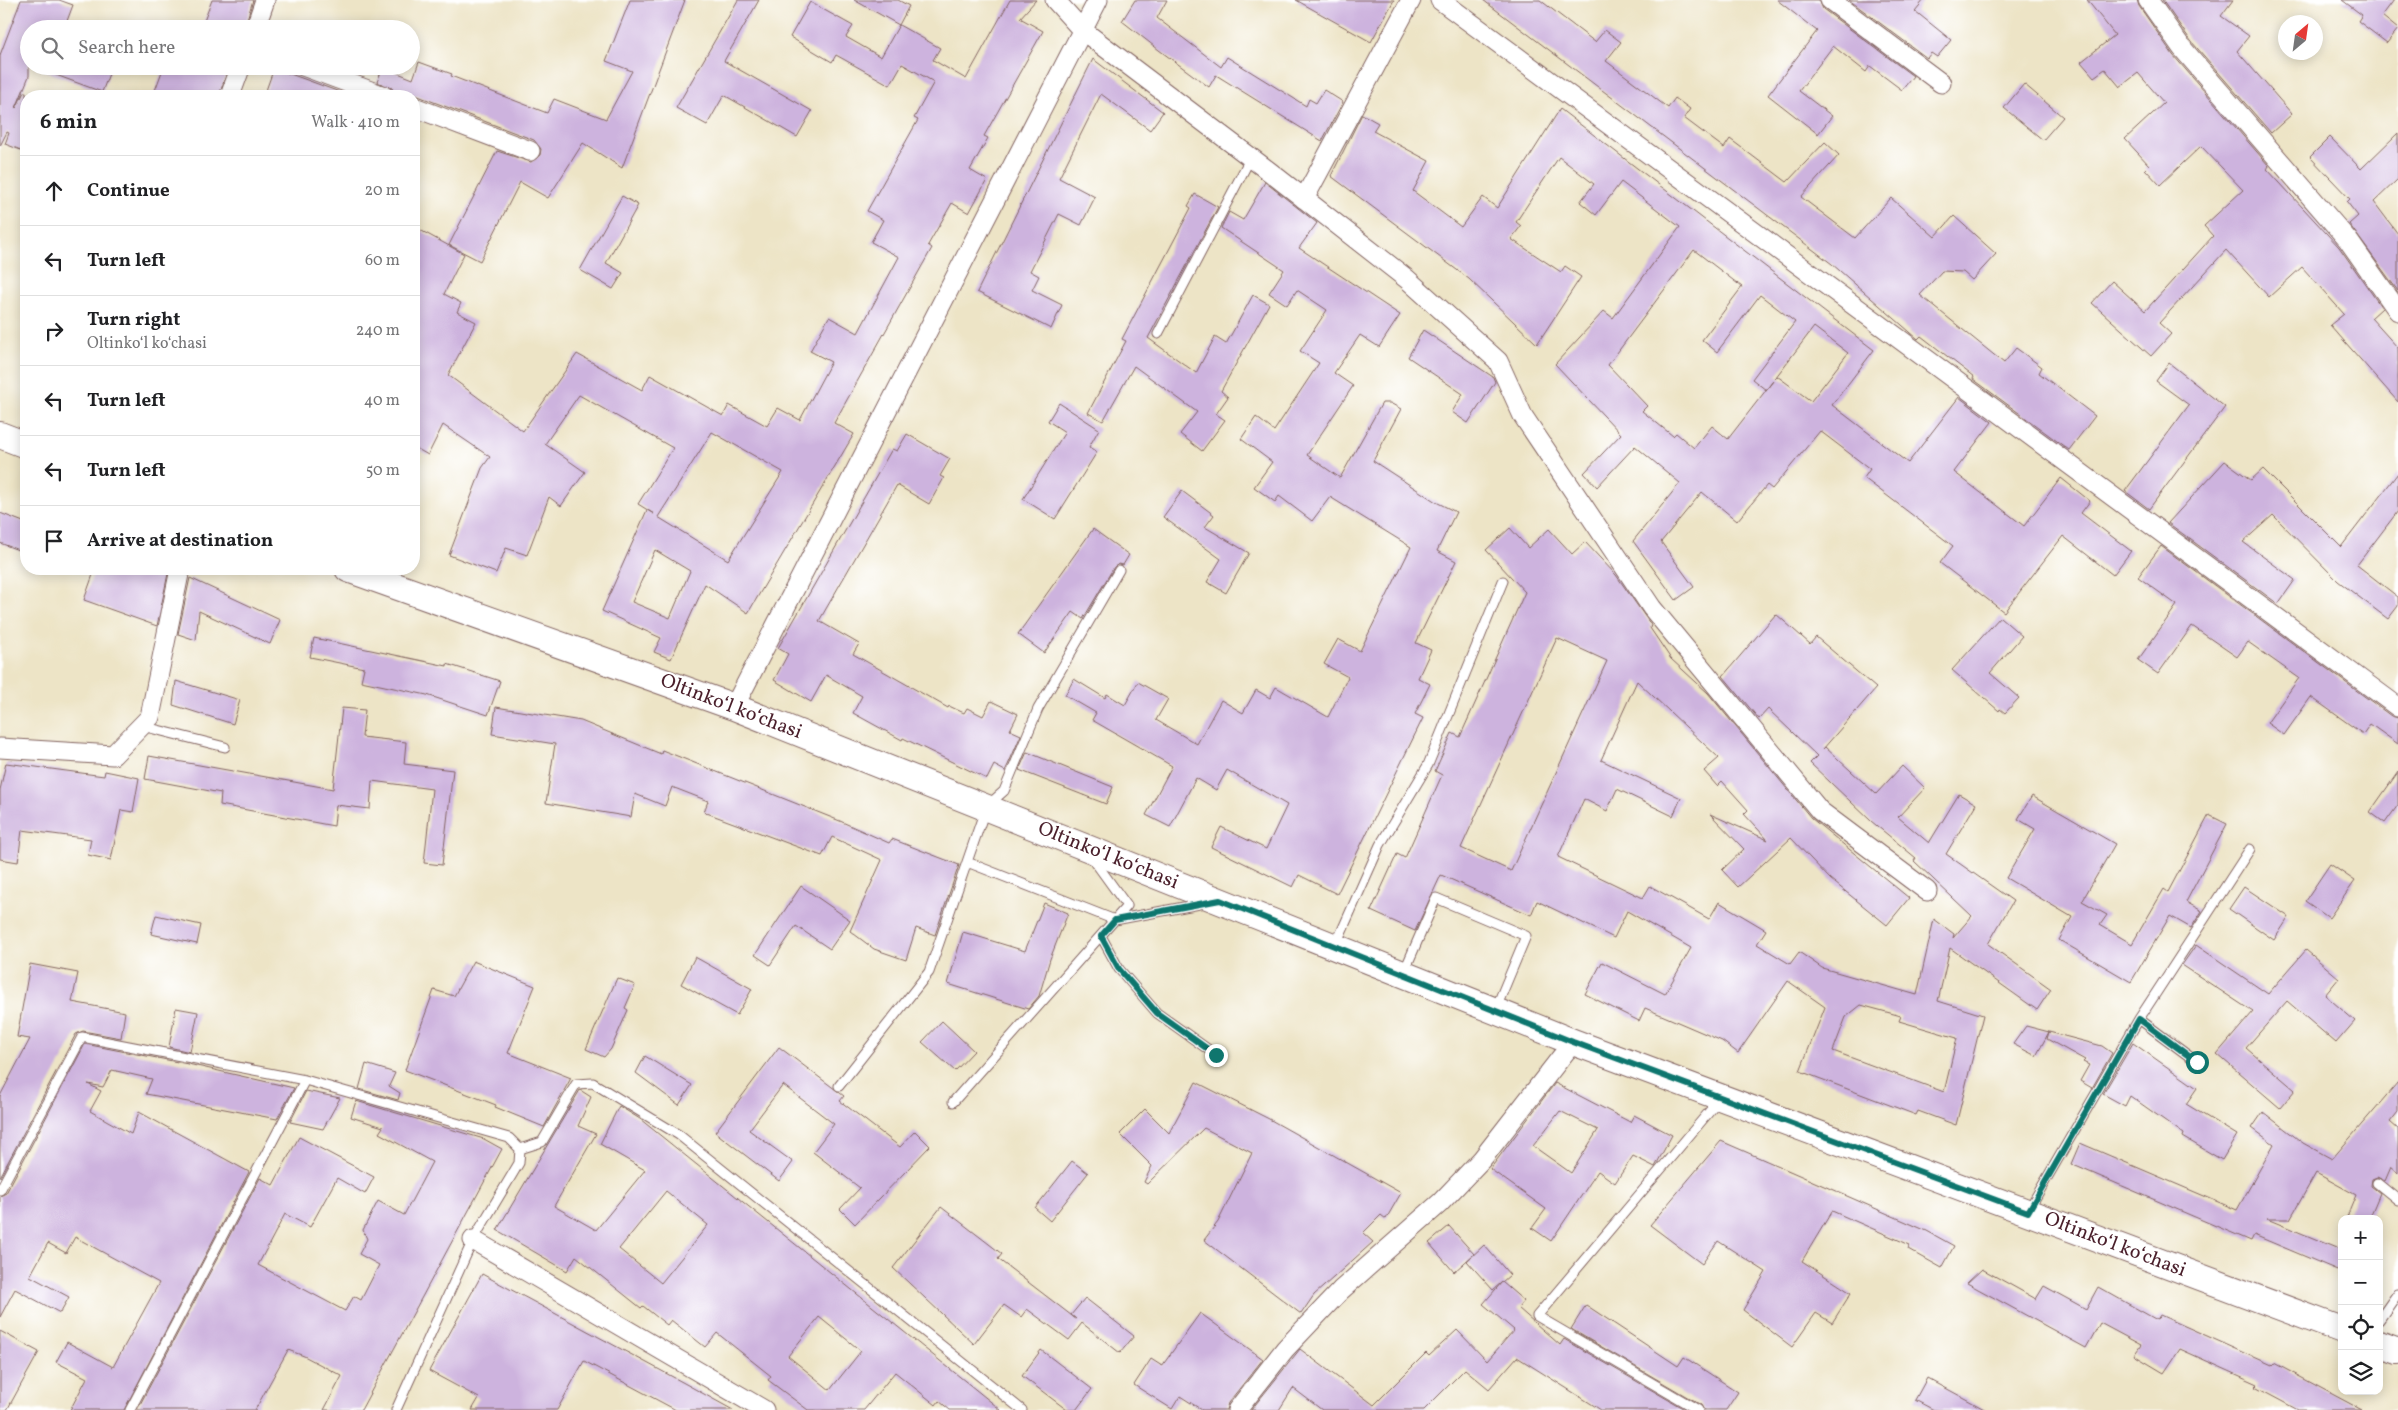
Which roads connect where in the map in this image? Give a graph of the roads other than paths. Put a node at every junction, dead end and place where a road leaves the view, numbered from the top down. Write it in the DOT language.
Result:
graph roads {
  1 [pos="266,0"];
  2 [pos="1055,0"];
  3 [pos="1098,0"];
  4 [pos="1411,0"];
  5 [pos="1440,0"];
  6 [pos="1830,0"];
  7 [pos="2148,0"];
  8 [pos="258,20"];
  9 [pos="1082,30"];
  10 [pos="238,75"];
  11 [pos="327,75"];
  12 [pos="1941,83"];
  13 [pos="232,90"];
  14 [pos="368,90"];
  15 [pos="420,110"];
  16 [pos="530,151"];
  17 [pos="1251,158"];
  18 [pos="1304,199"];
  19 [pos="2398,311"];
  20 [pos="1158,334"];
  21 [pos="0,435"];
  22 [pos="20,443"];
  23 [pos="1119,570"];
  24 [pos="179,575"];
  25 [pos="365,575"];
  26 [pos="1503,581"];
  27 [pos="2398,706"];
  28 [pos="734,707"];
  29 [pos="142,726"];
  30 [pos="225,747"];
  31 [pos="0,748"];
  32 [pos="986,807"];
  33 [pos="1084,846"];
  34 [pos="2250,849"];
  35 [pos="967,862"];
  36 [pos="1927,891"];
  37 [pos="1220,900"];
  38 [pos="1115,920"];
  39 [pos="1101,936"];
  40 [pos="1335,947"];
  41 [pos="1403,974"];
  42 [pos="1494,1010"];
  43 [pos="2139,1019"];
  44 [pos="1573,1042"];
  45 [pos="1216,1055"];
  46 [pos="2197,1062"];
  47 [pos="305,1080"];
  48 [pos="840,1086"];
  49 [pos="1722,1097"];
  50 [pos="953,1102"];
  51 [pos="520,1149"];
  52 [pos="2377,1183"];
  53 [pos="0,1190"];
  54 [pos="2398,1200"];
  55 [pos="2028,1212"];
  56 [pos="473,1240"];
  57 [pos="2398,1293"];
  58 [pos="2383,1314"];
  59 [pos="2338,1328"];
  60 [pos="2383,1345"];
  61 [pos="2398,1351"];
  62 [pos="130,1410"];
  63 [pos="396,1410"];
  64 [pos="764,1410"];
  65 [pos="1022,1410"];
  66 [pos="1237,1410"];
  67 [pos="1698,1410"];
  1 -- 8 [label="street"];
  2 -- 9 [label="street"];
  3 -- 9 [label="street"];
  4 -- 18 [label="street"];
  5 -- 27 [label="street"];
  6 -- 12 [label="street"];
  7 -- 19 [label="street"];
  9 -- 17 [label="street"];
  9 -- 28 [label="street"];
  10 -- 13 [label="street"];
  11 -- 14 [label="street"];
  15 -- 16 [label="street"];
  17 -- 18 [label="street"];
  17 -- 20 [label="lane"];
  18 -- 36 [label="street"];
  21 -- 22 [label="main road"];
  23 -- 32 [label="lane"];
  24 -- 29 [label="street"];
  25 -- 28 [label="main road, Oltinkoʻl koʻchasi"];
  26 -- 40 [label="lane"];
  28 -- 32 [label="main road, Oltinkoʻl koʻchasi"];
  29 -- 30 [label="lane"];
  29 -- 31 [label="street"];
  32 -- 33 [label="main road, Oltinkoʻl koʻchasi"];
  32 -- 35 [label="lane"];
  33 -- 37 [label="main road, Oltinkoʻl koʻchasi"];
  33 -- 38 [label="lane"];
  34 -- 43 [label="lane"];
  35 -- 38 [label="lane"];
  35 -- 48 [label="lane"];
  37 -- 38 [label="lane"];
  37 -- 40 [label="main road, Oltinkoʻl koʻchasi"];
  38 -- 39 [label="lane"];
  39 -- 45 [label="lane"];
  39 -- 50 [label="lane"];
  40 -- 41 [label="main road, Oltinkoʻl koʻchasi"];
  41 -- 42 [label="main road, Oltinkoʻl koʻchasi"];
  41 -- 42 [label="lane"];
  42 -- 44 [label="main road, Oltinkoʻl koʻchasi"];
  43 -- 46 [label="lane"];
  43 -- 55 [label="lane"];
  44 -- 49 [label="main road, Oltinkoʻl koʻchasi"];
  44 -- 66 [label="street"];
  47 -- 51 [label="lane"];
  47 -- 53 [label="lane"];
  47 -- 62 [label="lane"];
  49 -- 55 [label="main road, Oltinkoʻl koʻchasi"];
  49 -- 67 [label="lane"];
  51 -- 56 [label="lane"];
  51 -- 65 [label="lane"];
  52 -- 54 [label="lane"];
  55 -- 59 [label="main road, Oltinkoʻl koʻchasi"];
  56 -- 63 [label="lane"];
  56 -- 64 [label="street"];
  57 -- 58 [label="lane"];
  60 -- 61 [label="main road"];
}
